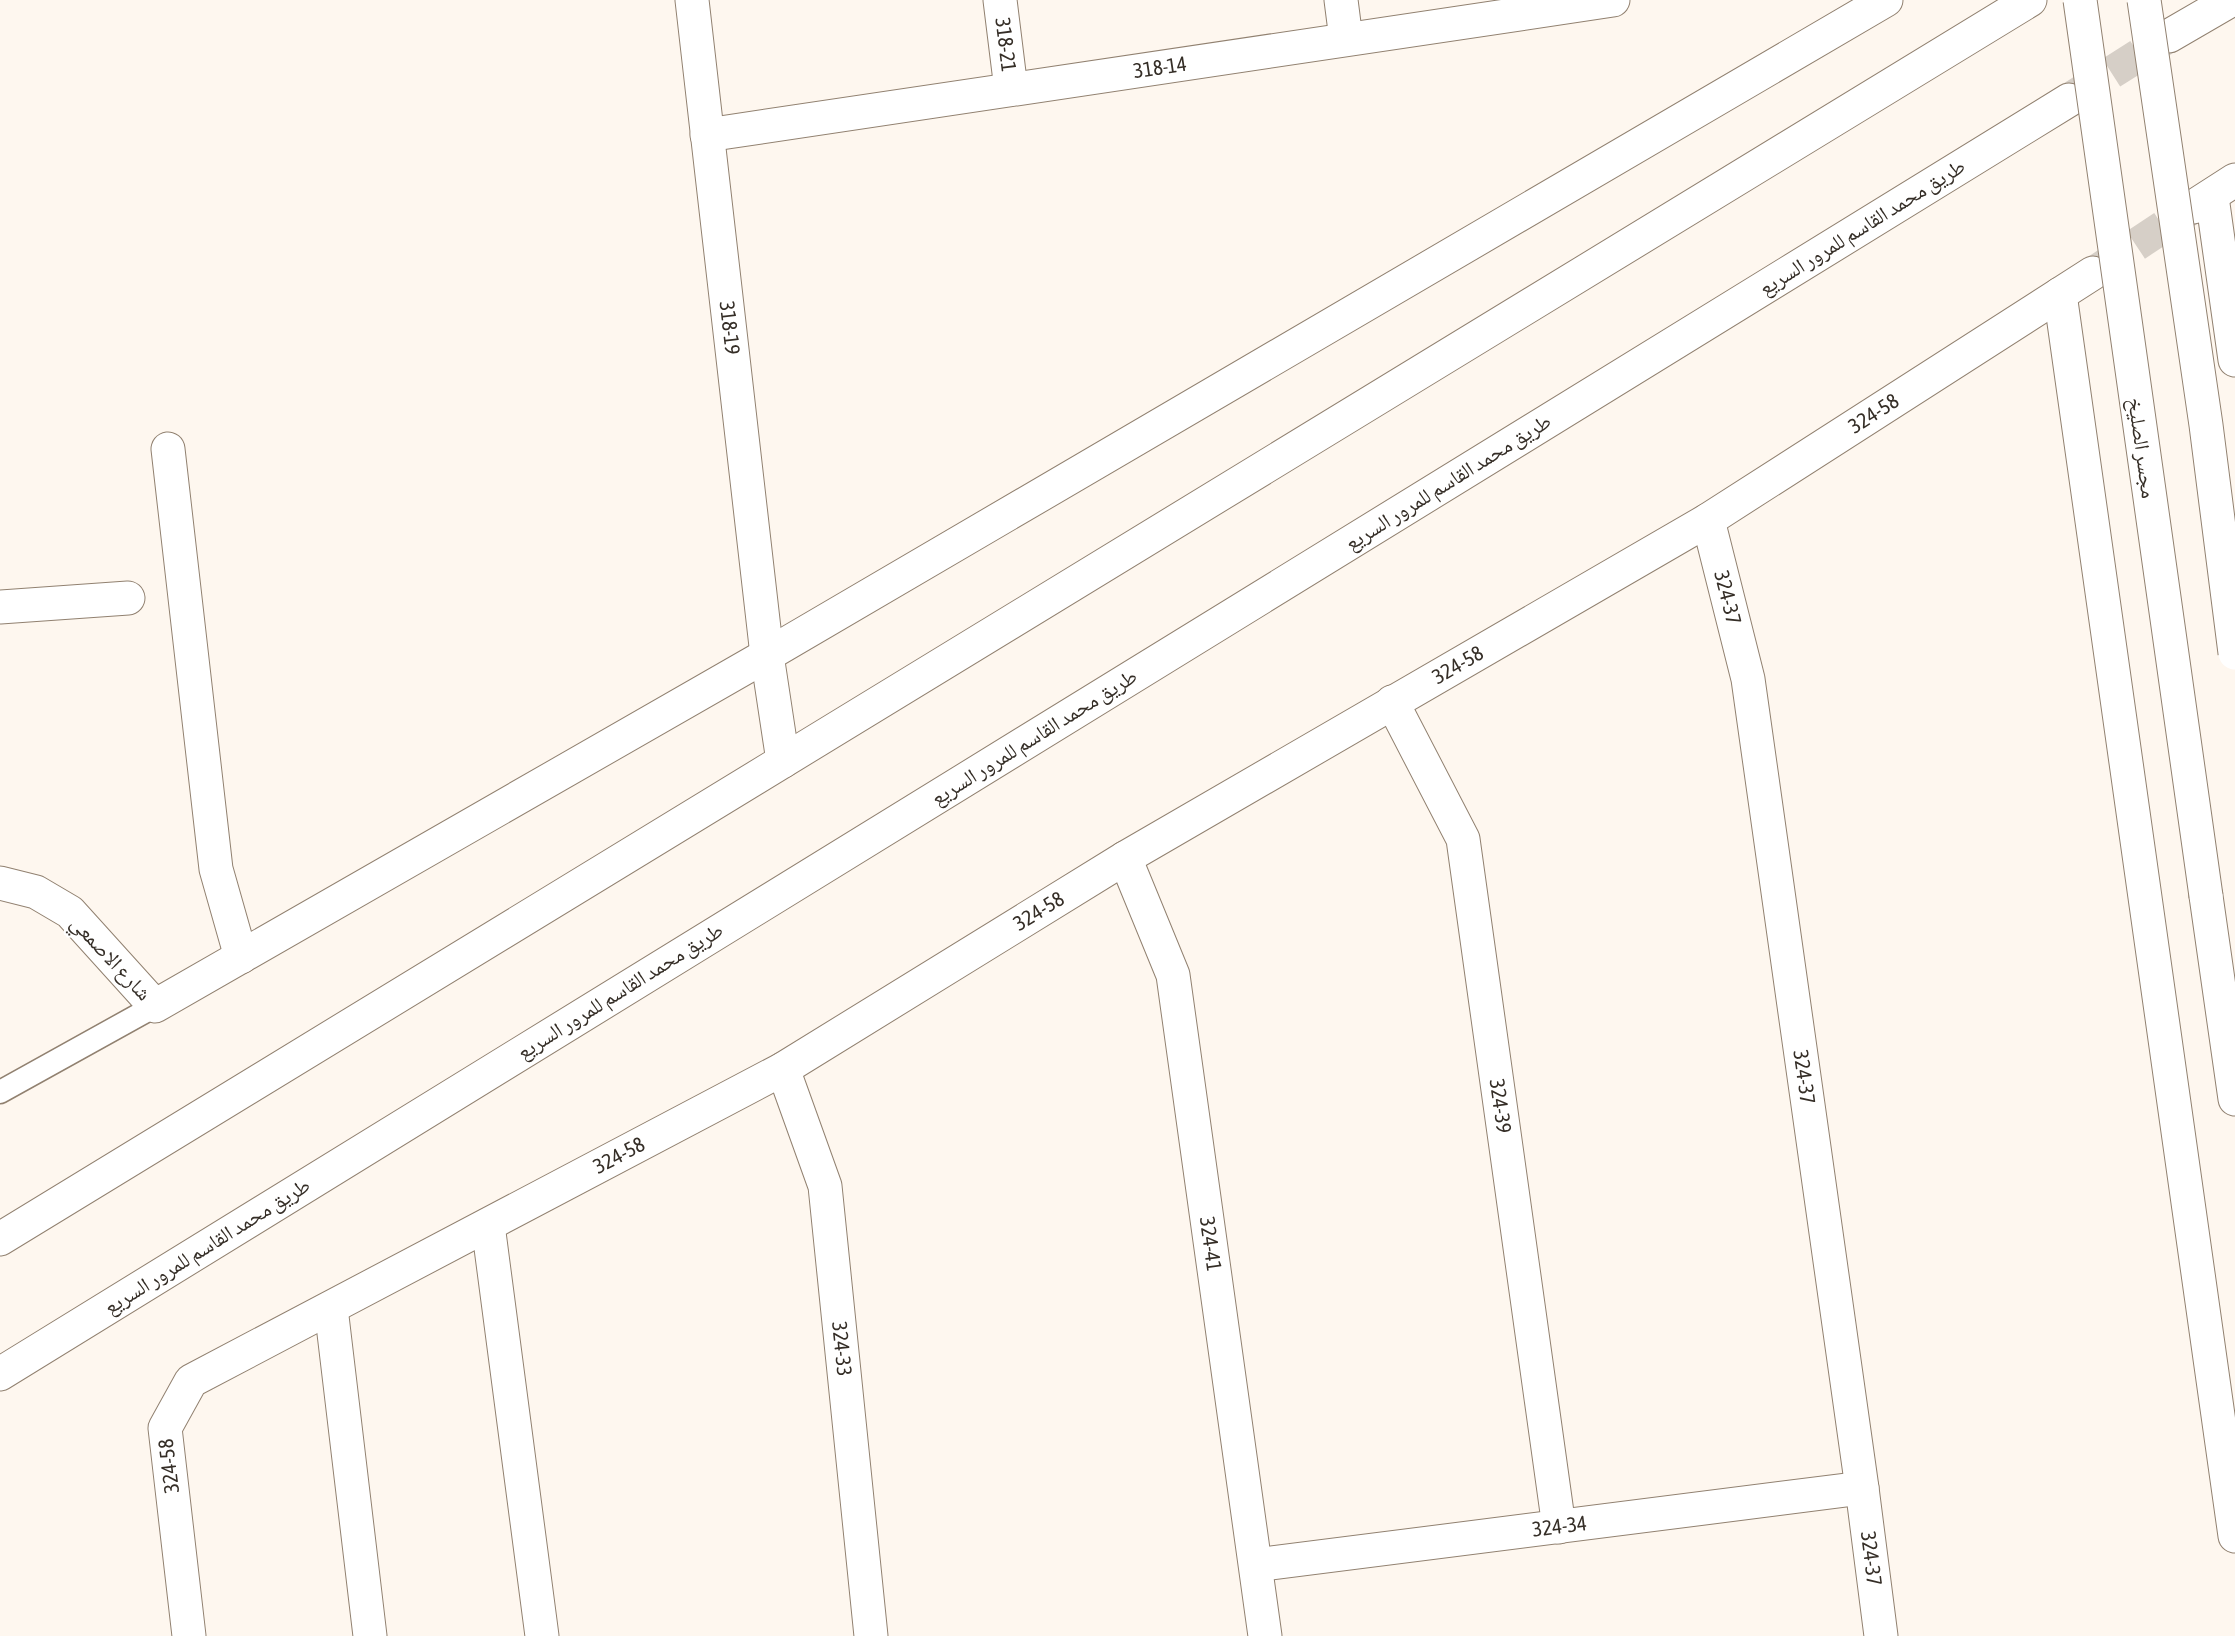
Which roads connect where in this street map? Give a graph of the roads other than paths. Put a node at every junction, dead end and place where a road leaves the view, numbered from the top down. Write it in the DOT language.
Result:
graph roads {
  1 [pos="692,0"];
  2 [pos="1000,0"];
  3 [pos="1341,0"];
  4 [pos="1613,0"];
  5 [pos="1886,0"];
  6 [pos="2030,0"];
  7 [pos="2080,0"];
  8 [pos="2144,0"];
  9 [pos="2231,0"];
  10 [pos="2169,36"];
  11 [pos="1346,39"];
  12 [pos="1011,89"];
  13 [pos="2069,99"];
  14 [pos="707,135"];
  15 [pos="2213,195"];
  16 [pos="2093,273"];
  17 [pos="2060,294"];
  18 [pos="2235,360"];
  19 [pos="168,448"];
  20 [pos="1708,520"];
  21 [pos="128,598"];
  22 [pos="0,607"];
  23 [pos="2235,653"];
  24 [pos="767,655"];
  25 [pos="1392,702"];
  26 [pos="783,761"];
  27 [pos="1125,858"];
  28 [pos="0,883"];
  29 [pos="241,957"];
  30 [pos="155,1006"];
  31 [pos="783,1069"];
  32 [pos="0,1092"];
  33 [pos="2235,1099"];
  34 [pos="488,1225"];
  35 [pos="0,1239"];
  36 [pos="331,1308"];
  37 [pos="0,1374"];
  38 [pos="1862,1488"];
  39 [pos="1559,1527"];
  40 [pos="2235,1536"];
  41 [pos="1256,1565"];
  42 [pos="189,1636"];
  43 [pos="370,1636"];
  44 [pos="542,1636"];
  45 [pos="871,1636"];
  46 [pos="1265,1636"];
  47 [pos="1881,1636"];
  1 -- 14 [label="main road, 318-19"];
  2 -- 12 [label="main road, 318-21"];
  3 -- 11 [label="main road"];
  4 -- 11 [label="main road, 318-14"];
  5 -- 24 [label="main road"];
  6 -- 26 [label="main road"];
  7 -- 33 [label="main road, مجسر الصليخ, bridge"];
  8 -- 23 [label="main road, bridge"];
  9 -- 10 [label="main road"];
  11 -- 12 [label="main road, 318-14"];
  12 -- 14 [label="main road, 318-14"];
  13 -- 37 [label="main road, طريق محمد القاسم للمرور السريع"];
  14 -- 24 [label="main road, 318-19"];
  15 -- 18 [label="main road"];
  16 -- 17 [label="main road, 324-58"];
  17 -- 20 [label="main road, 324-58"];
  17 -- 40 [label="main road"];
  19 -- 29 [label="main road"];
  20 -- 25 [label="main road, 324-58"];
  20 -- 38 [label="main road, 324-37"];
  21 -- 22 [label="main road"];
  24 -- 26 [label="main road, 318-19"];
  24 -- 29 [label="main road"];
  25 -- 27 [label="main road, 324-58"];
  25 -- 39 [label="main road, 324-39"];
  26 -- 35 [label="main road"];
  27 -- 31 [label="main road, 324-58"];
  27 -- 41 [label="main road, 324-41"];
  28 -- 30 [label="main road, شارع الاصمعي"];
  29 -- 30 [label="main road"];
  30 -- 32 [label="lane"];
  31 -- 34 [label="main road, 324-58"];
  31 -- 45 [label="main road, 324-33"];
  34 -- 36 [label="main road, 324-58"];
  34 -- 44 [label="main road"];
  36 -- 42 [label="main road, 324-58"];
  36 -- 43 [label="main road"];
  38 -- 39 [label="main road, 324-34"];
  38 -- 47 [label="main road, 324-37"];
  39 -- 41 [label="main road, 324-34"];
  41 -- 46 [label="main road, 324-41"];
}
